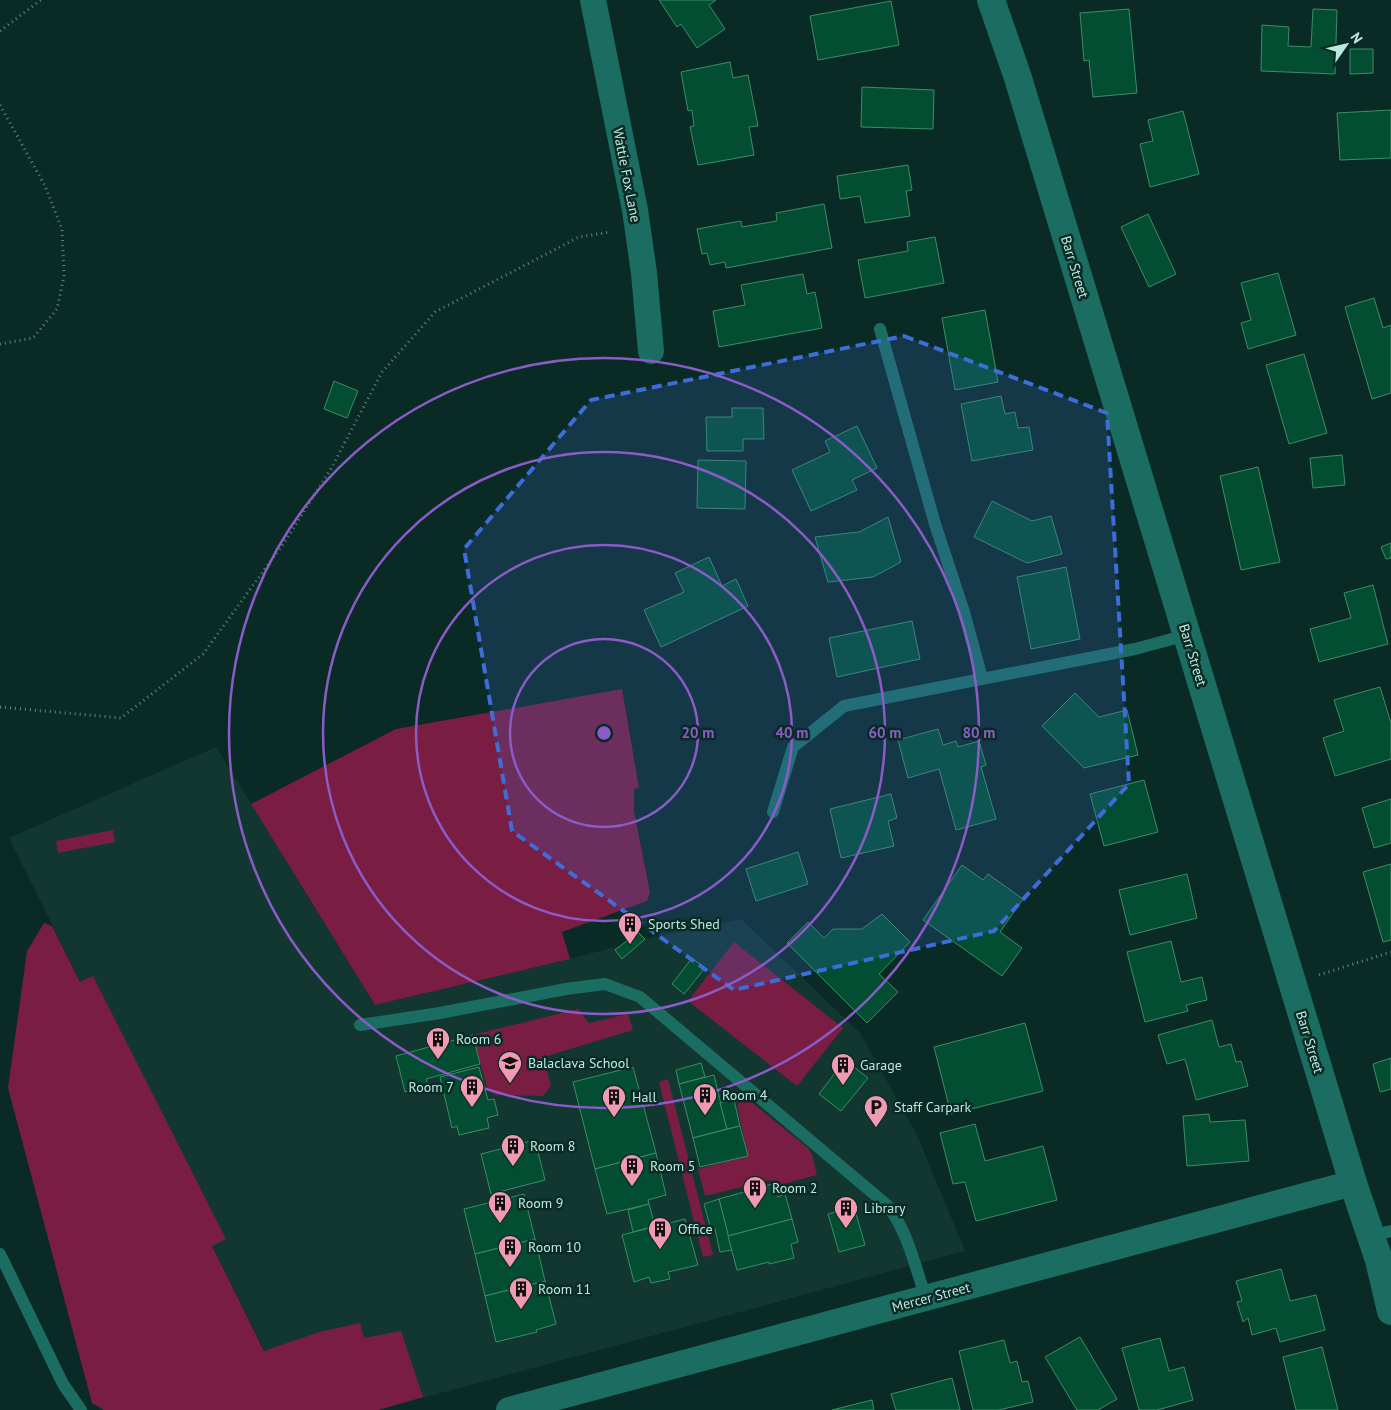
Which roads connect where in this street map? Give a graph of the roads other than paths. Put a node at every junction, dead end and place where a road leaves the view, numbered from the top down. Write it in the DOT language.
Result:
graph roads {
  1 [pos="594,0"];
  2 [pos="991,0"];
  3 [pos="880,329"];
  4 [pos="651,351"];
  5 [pos="1187,635"];
  6 [pos="982,678"];
  7 [pos="773,812"];
  8 [pos="360,1025"];
  9 [pos="1353,1183"];
  10 [pos="1381,1233"];
  11 [pos="0,1254"];
  12 [pos="926,1298"];
  13 [pos="1391,1311"];
  14 [pos="81,1410"];
  15 [pos="515,1410"];
  1 -- 4 [label="street, Wattie Fox Lane"];
  2 -- 5 [label="street, Barr Street"];
  3 -- 6 [label="lane"];
  5 -- 6 [label="lane"];
  5 -- 9 [label="street, Barr Street"];
  6 -- 7 [label="lane"];
  8 -- 12 [label="lane"];
  9 -- 10 [label="street, Barr Street"];
  9 -- 12 [label="street, Mercer Street"];
  10 -- 13 [label="street, Barr Street"];
  11 -- 14 [label="lane"];
  12 -- 15 [label="street, Mercer Street"];
}
